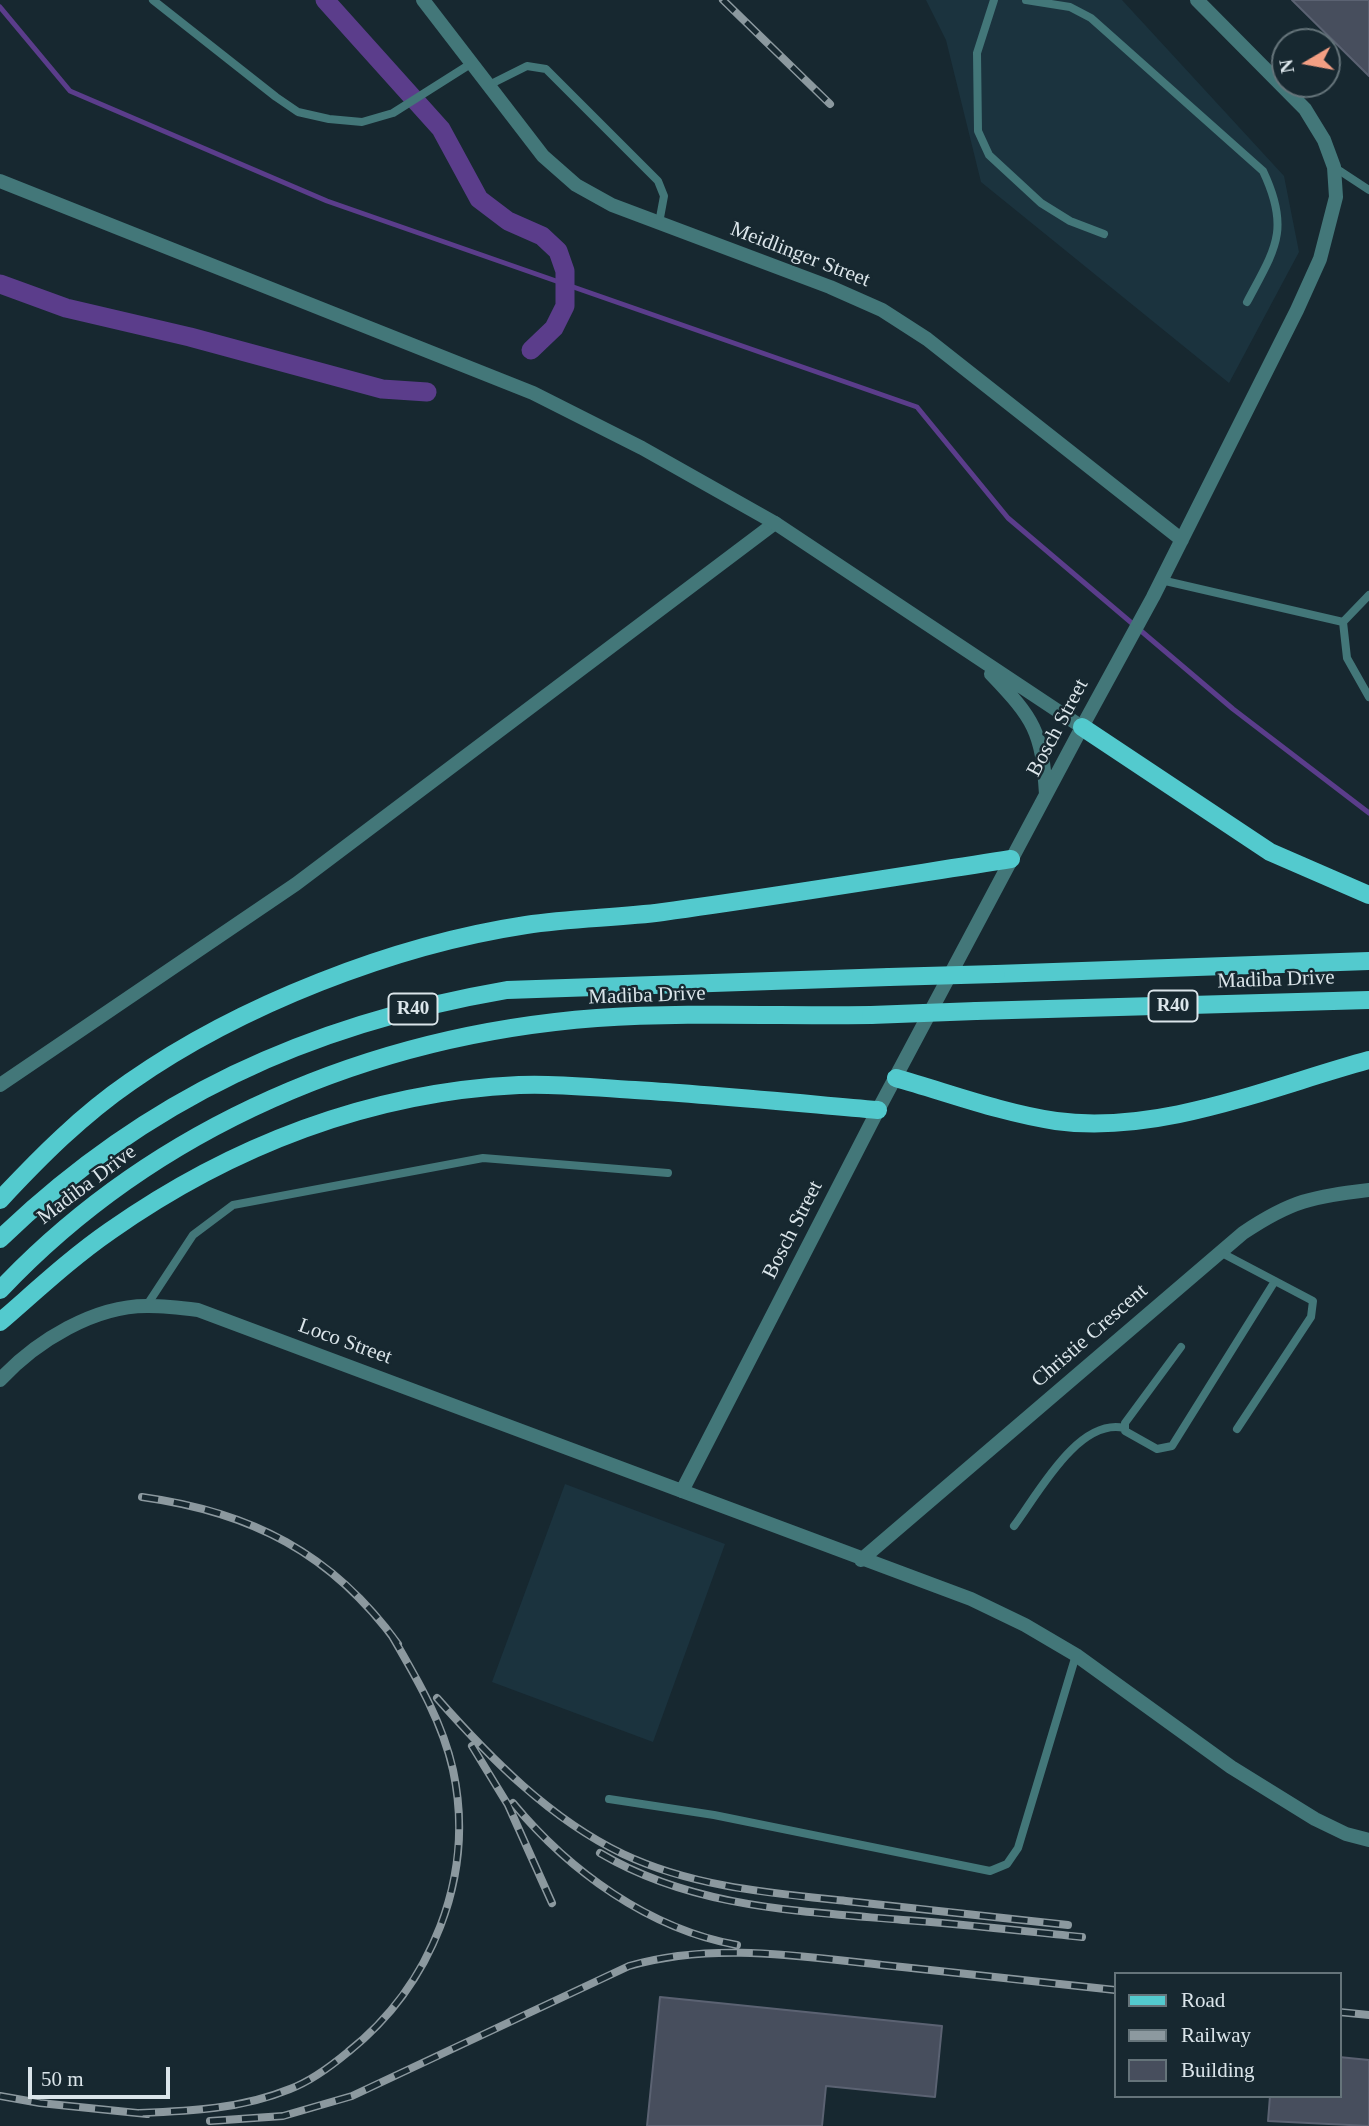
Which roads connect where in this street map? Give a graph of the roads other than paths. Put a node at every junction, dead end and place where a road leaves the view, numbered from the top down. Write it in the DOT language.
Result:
graph roads {
  1 [pos="153,0"];
  2 [pos="423,0"];
  3 [pos="994,0"];
  4 [pos="1026,0"];
  5 [pos="1197,0"];
  6 [pos="472,64"];
  7 [pos="488,85"];
  8 [pos="1334,167"];
  9 [pos="0,181"];
  10 [pos="1369,190"];
  11 [pos="659,223"];
  12 [pos="1104,234"];
  13 [pos="1247,302"];
  14 [pos="775,523"];
  15 [pos="1182,540"];
  16 [pos="1161,580"];
  17 [pos="1369,595"];
  18 [pos="1343,622"];
  19 [pos="974,655"];
  20 [pos="1369,697"];
  21 [pos="1082,727"];
  22 [pos="1046,795"];
  23 [pos="1011,859"];
  24 [pos="1369,895"];
  25 [pos="1369,961"];
  26 [pos="1369,1000"];
  27 [pos="1369,1060"];
  28 [pos="896,1078"];
  29 [pos="0,1085"];
  30 [pos="878,1110"];
  31 [pos="668,1173"];
  32 [pos="1369,1190"];
  33 [pos="0,1200"];
  34 [pos="0,1239"];
  35 [pos="1220,1252"];
  36 [pos="1275,1281"];
  37 [pos="0,1290"];
  38 [pos="146,1305"];
  39 [pos="0,1322"];
  40 [pos="1181,1347"];
  41 [pos="0,1380"];
  42 [pos="1124,1427"];
  43 [pos="1237,1429"];
  44 [pos="682,1491"];
  45 [pos="1014,1526"];
  46 [pos="861,1560"];
  47 [pos="1076,1654"];
  48 [pos="609,1799"];
  49 [pos="1369,1840"];
  1 -- 6 [label="lane"];
  2 -- 6 [label="street, Meidlinger Street"];
  3 -- 12 [label="lane"];
  4 -- 13 [label="lane"];
  5 -- 8 [label="street, Bosch Street"];
  6 -- 7 [label="street, Meidlinger Street"];
  7 -- 11 [label="street, Meidlinger Street"];
  7 -- 11 [label="lane"];
  8 -- 10 [label="lane"];
  8 -- 15 [label="street, Bosch Street"];
  9 -- 14 [label="street"];
  11 -- 15 [label="street, Meidlinger Street"];
  14 -- 19 [label="street"];
  14 -- 29 [label="street"];
  15 -- 16 [label="street, Bosch Street"];
  16 -- 18 [label="lane"];
  16 -- 21 [label="street, Bosch Street"];
  17 -- 18 [label="lane"];
  18 -- 20 [label="lane"];
  19 -- 21 [label="street"];
  19 -- 22 [label="street"];
  21 -- 22 [label="street, Bosch Street"];
  21 -- 24 [label="main road"];
  22 -- 23 [label="street, Bosch Street"];
  23 -- 28 [label="street, Bosch Street"];
  23 -- 33 [label="main road"];
  25 -- 34 [label="main road, Madiba Drive / R40, bridge"];
  26 -- 37 [label="main road, Madiba Drive / R40, bridge"];
  27 -- 28 [label="main road"];
  28 -- 30 [label="street, Bosch Street"];
  30 -- 39 [label="main road"];
  30 -- 44 [label="street, Bosch Street"];
  31 -- 38 [label="lane"];
  32 -- 35 [label="street, Christie Crescent"];
  35 -- 36 [label="lane"];
  35 -- 46 [label="street, Christie Crescent"];
  36 -- 42 [label="lane"];
  36 -- 43 [label="lane"];
  38 -- 41 [label="street, Loco Street"];
  38 -- 44 [label="street, Loco Street"];
  40 -- 42 [label="lane"];
  42 -- 45 [label="lane"];
  44 -- 46 [label="street, Loco Street"];
  46 -- 47 [label="street, Loco Street"];
  47 -- 48 [label="lane"];
  47 -- 49 [label="street, Loco Street"];
}
